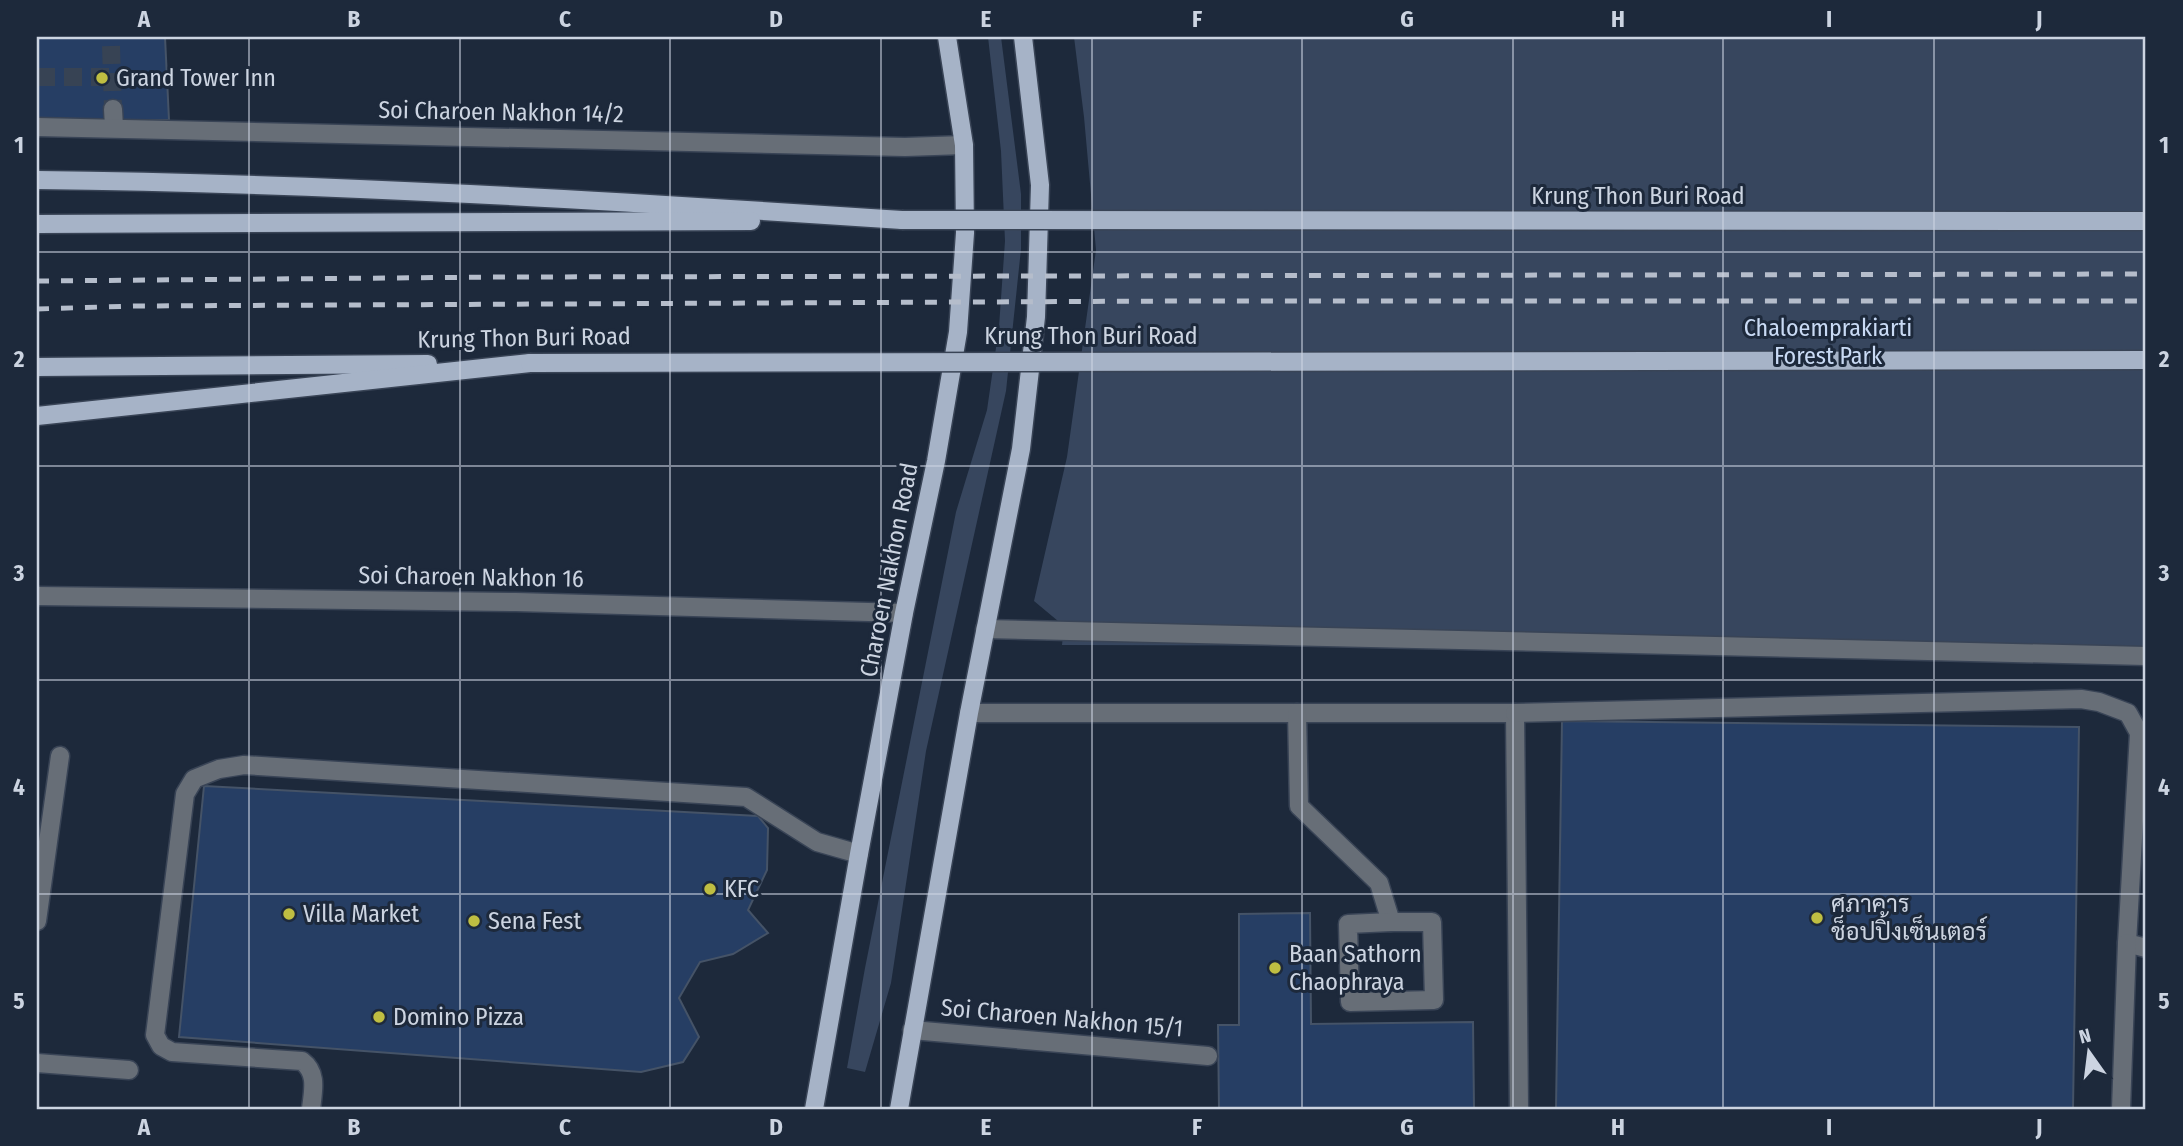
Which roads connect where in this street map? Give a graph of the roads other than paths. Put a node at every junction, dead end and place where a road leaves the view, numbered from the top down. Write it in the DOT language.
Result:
graph roads {
  1 [pos="947,37"];
  2 [pos="1023,37"];
  3 [pos="113,109"];
  4 [pos="37,127"];
  5 [pos="114,127"];
  6 [pos="964,145"];
  7 [pos="37,180"];
  8 [pos="902,220"];
  9 [pos="2146,221"];
  10 [pos="37,224"];
  11 [pos="2146,360"];
  12 [pos="530,363"];
  13 [pos="37,367"];
  14 [pos="37,416"];
  15 [pos="37,596"];
  16 [pos="904,613"];
  17 [pos="985,629"];
  18 [pos="2146,656"];
  19 [pos="969,713"];
  20 [pos="1297,713"];
  21 [pos="1515,713"];
  22 [pos="60,756"];
  23 [pos="859,855"];
  24 [pos="37,921"];
  25 [pos="1391,922"];
  26 [pos="2127,943"];
  27 [pos="2146,948"];
  28 [pos="912,1030"];
  29 [pos="1208,1056"];
  30 [pos="37,1063"];
  31 [pos="129,1070"];
  32 [pos="311,1109"];
  33 [pos="814,1109"];
  34 [pos="899,1109"];
  35 [pos="1519,1109"];
  36 [pos="2121,1109"];
  1 -- 6 [label="main road, Charoen Nakhon Road"];
  2 -- 17 [label="main road"];
  3 -- 5 [label="street"];
  4 -- 5 [label="street, Soi Charoen Nakhon 14/2"];
  5 -- 6 [label="street, Soi Charoen Nakhon 14/2"];
  6 -- 16 [label="main road, Charoen Nakhon Road"];
  7 -- 8 [label="main road"];
  8 -- 9 [label="main road, Krung Thon Buri Road, bridge"];
  8 -- 10 [label="main road, Krung Thon Buri Road"];
  11 -- 12 [label="main road, Krung Thon Buri Road, bridge"];
  12 -- 13 [label="main road, Krung Thon Buri Road"];
  12 -- 14 [label="main road"];
  15 -- 16 [label="street, Soi Charoen Nakhon 16"];
  16 -- 23 [label="main road, Charoen Nakhon Road"];
  17 -- 18 [label="street"];
  17 -- 19 [label="main road"];
  19 -- 20 [label="street"];
  19 -- 28 [label="main road"];
  20 -- 21 [label="street"];
  20 -- 25 [label="street"];
  21 -- 26 [label="street"];
  21 -- 35 [label="street"];
  22 -- 24 [label="street"];
  23 -- 32 [label="street"];
  23 -- 33 [label="main road, Charoen Nakhon Road"];
  25 -- 25 [label="street"];
  26 -- 27 [label="street"];
  26 -- 36 [label="street"];
  28 -- 29 [label="street, Soi Charoen Nakhon 15/1"];
  28 -- 34 [label="main road"];
  30 -- 31 [label="street"];
}
